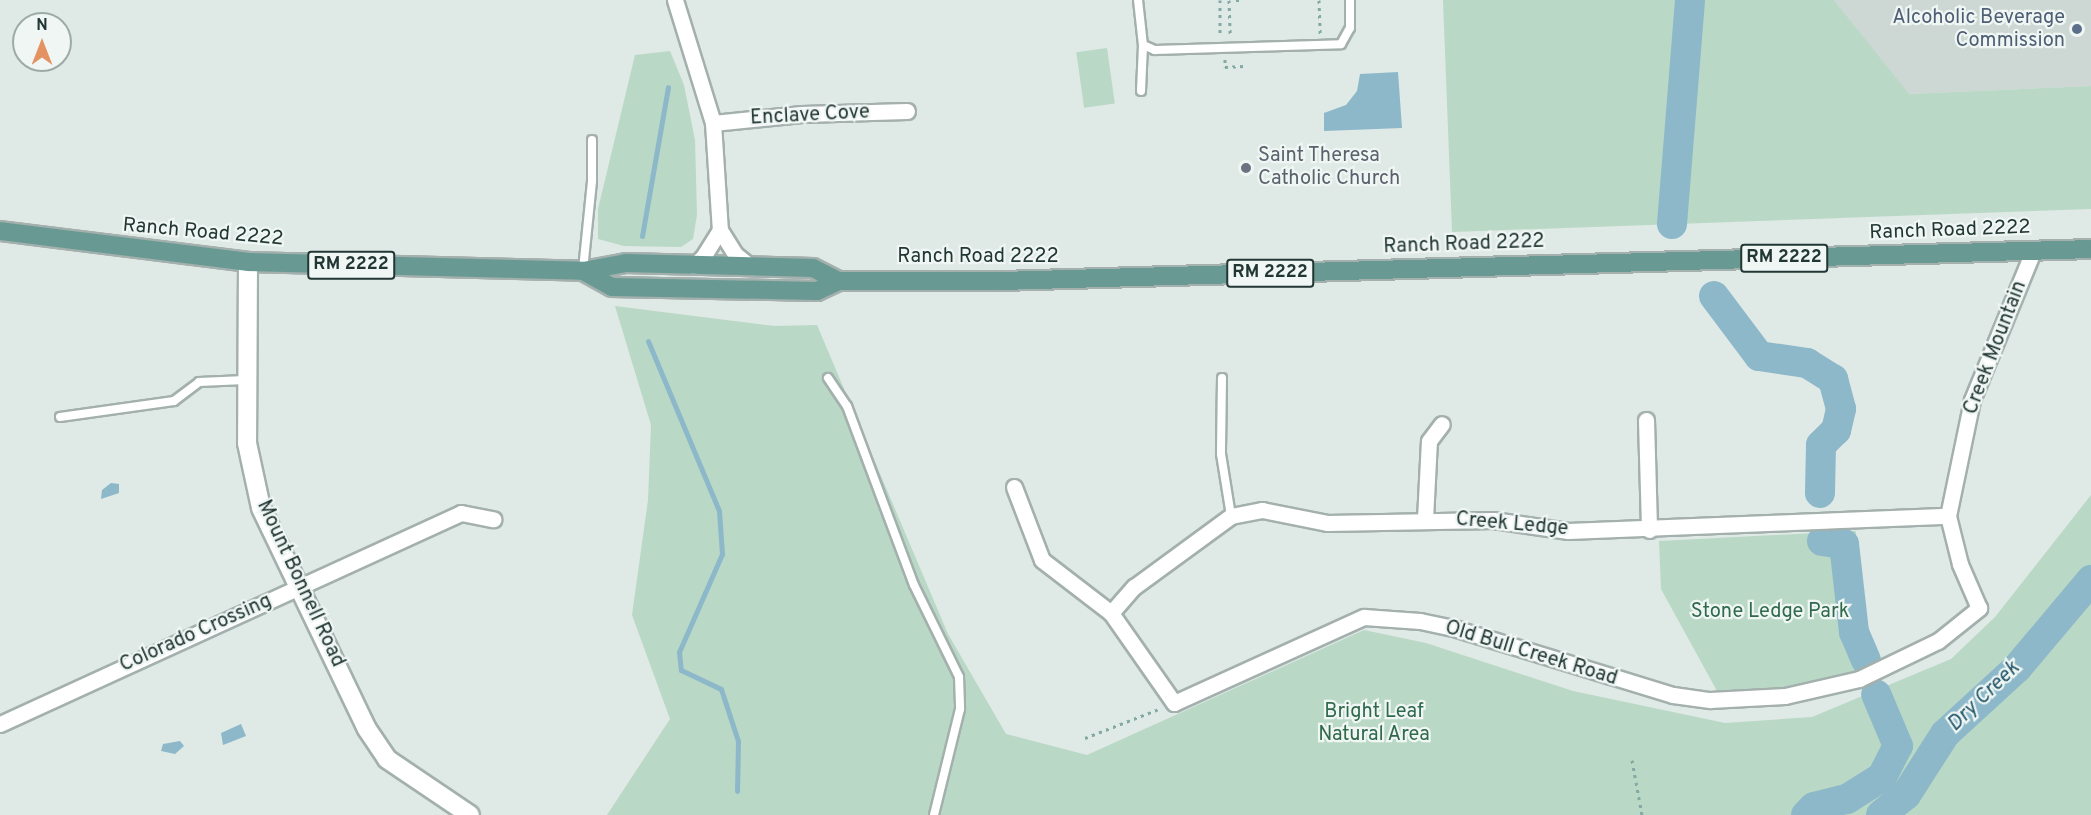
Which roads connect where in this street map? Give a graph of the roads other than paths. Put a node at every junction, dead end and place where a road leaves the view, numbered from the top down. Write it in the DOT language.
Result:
graph roads {
  1 [pos="675,0"];
  2 [pos="1138,0"];
  3 [pos="1350,0"];
  4 [pos="1143,45"];
  5 [pos="1141,91"];
  6 [pos="907,111"];
  7 [pos="713,123"];
  8 [pos="592,140"];
  9 [pos="720,230"];
  10 [pos="0,231"];
  11 [pos="2091,249"];
  12 [pos="2033,251"];
  13 [pos="248,262"];
  14 [pos="693,266"];
  15 [pos="751,267"];
  16 [pos="583,271"];
  17 [pos="838,281"];
  18 [pos="828,378"];
  19 [pos="1222,378"];
  20 [pos="245,380"];
  21 [pos="60,417"];
  22 [pos="1646,420"];
  23 [pos="1442,424"];
  24 [pos="1014,487"];
  25 [pos="1231,516"];
  26 [pos="1948,516"];
  27 [pos="493,519"];
  28 [pos="1425,519"];
  29 [pos="1649,530"];
  30 [pos="301,586"];
  31 [pos="1111,613"];
  32 [pos="0,724"];
  33 [pos="470,815"];
  34 [pos="934,815"];
  1 -- 7 [label="street"];
  2 -- 4 [label="lane"];
  3 -- 4 [label="lane"];
  4 -- 5 [label="lane"];
  6 -- 7 [label="street, Enclave Cove"];
  7 -- 9 [label="street"];
  8 -- 16 [label="lane"];
  9 -- 14 [label="street"];
  9 -- 15 [label="street"];
  10 -- 13 [label="main road, Ranch Road 2222 / RM 2222"];
  11 -- 12 [label="main road, Ranch Road 2222 / RM 2222"];
  12 -- 17 [label="main road, Ranch Road 2222 / RM 2222"];
  12 -- 26 [label="street, Creek Mountain"];
  13 -- 16 [label="main road, Ranch Road 2222 / RM 2222"];
  13 -- 20 [label="street, Mount Bonnell Road"];
  14 -- 15 [label="main road, Ranch Road 2222 / RM 2222"];
  14 -- 16 [label="main road, Ranch Road 2222 / RM 2222"];
  15 -- 17 [label="main road, Ranch Road 2222 / RM 2222"];
  16 -- 17 [label="main road, Ranch Road 2222 / RM 2222"];
  18 -- 34 [label="lane"];
  19 -- 25 [label="lane"];
  20 -- 21 [label="lane"];
  20 -- 30 [label="street, Mount Bonnell Road"];
  22 -- 29 [label="street"];
  23 -- 28 [label="street"];
  24 -- 31 [label="street"];
  25 -- 28 [label="street, Creek Ledge"];
  25 -- 31 [label="street, Creek Ledge"];
  26 -- 29 [label="street, Creek Ledge"];
  26 -- 31 [label="street, Old Bull Creek Road"];
  27 -- 30 [label="street, Colorado Crossing"];
  28 -- 29 [label="street, Creek Ledge"];
  30 -- 32 [label="street, Colorado Crossing"];
  30 -- 33 [label="street, Mount Bonnell Road"];
}
